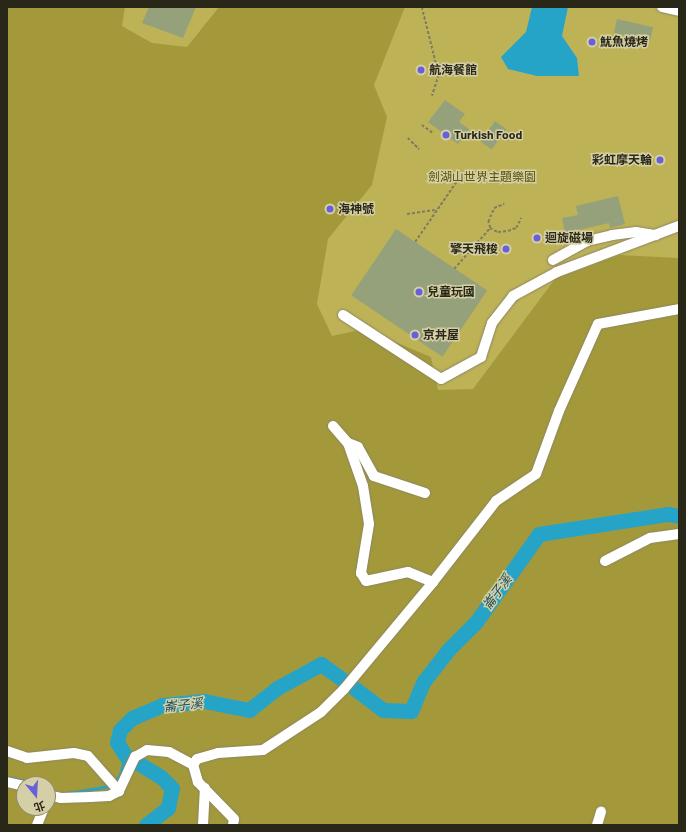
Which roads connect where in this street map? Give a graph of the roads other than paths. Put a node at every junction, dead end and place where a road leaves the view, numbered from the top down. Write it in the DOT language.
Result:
graph roads {
  1 [pos="662,7"];
  2 [pos="679,11"];
  3 [pos="679,226"];
  4 [pos="656,235"];
  5 [pos="553,260"];
  6 [pos="679,309"];
  7 [pos="343,315"];
  8 [pos="333,426"];
  9 [pos="348,443"];
  10 [pos="425,493"];
  11 [pos="679,534"];
  12 [pos="605,561"];
  13 [pos="433,582"];
  14 [pos="7,751"];
  15 [pos="193,765"];
  16 [pos="205,788"];
  17 [pos="119,791"];
  18 [pos="56,797"];
  19 [pos="601,812"];
  20 [pos="202,825"];
  21 [pos="233,825"];
  22 [pos="597,825"];
  1 -- 2 [label="street"];
  3 -- 4 [label="street"];
  4 -- 5 [label="street"];
  4 -- 7 [label="street"];
  6 -- 13 [label="street"];
  8 -- 9 [label="street"];
  9 -- 10 [label="street"];
  9 -- 13 [label="street"];
  11 -- 12 [label="street"];
  13 -- 15 [label="street"];
  14 -- 17 [label="street"];
  15 -- 16 [label="street"];
  15 -- 17 [label="street"];
  16 -- 20 [label="street"];
  16 -- 21 [label="street"];
  17 -- 18 [label="street"];
  19 -- 22 [label="street"];
}
